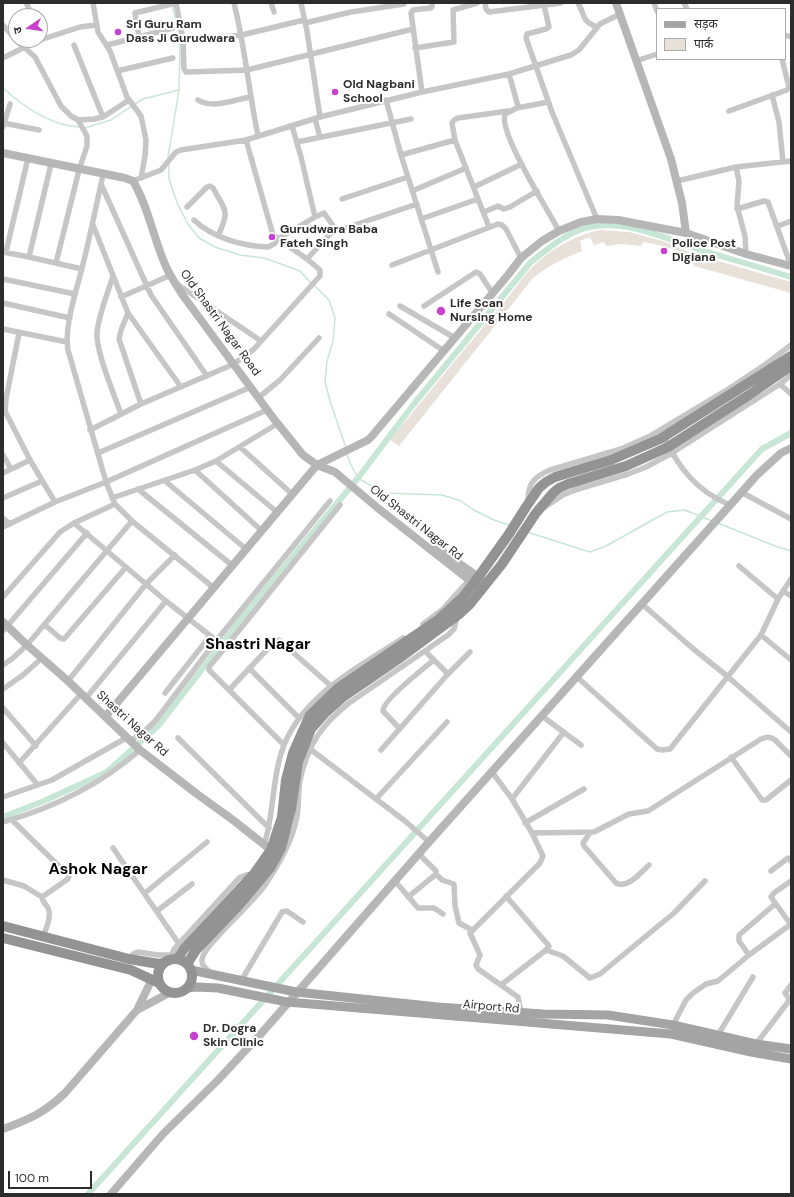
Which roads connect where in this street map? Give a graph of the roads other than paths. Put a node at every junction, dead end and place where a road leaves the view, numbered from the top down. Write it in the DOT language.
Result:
graph roads {
  1 [pos="93,3"];
  2 [pos="234,3"];
  3 [pos="271,3"];
  4 [pos="301,3"];
  5 [pos="432,3"];
  6 [pos="477,3"];
  7 [pos="485,3"];
  8 [pos="561,3"];
  9 [pos="578,3"];
  10 [pos="616,3"];
  11 [pos="174,4"];
  12 [pos="404,4"];
  13 [pos="544,5"];
  14 [pos="274,12"];
  15 [pos="620,14"];
  16 [pos="305,22"];
  17 [pos="96,25"];
  18 [pos="597,27"];
  19 [pos="173,28"];
  20 [pos="413,29"];
  21 [pos="242,35"];
  22 [pos="48,37"];
  23 [pos="140,37"];
  24 [pos="184,42"];
  25 [pos="107,45"];
  26 [pos="74,46"];
  27 [pos="23,48"];
  28 [pos="26,48"];
  29 [pos="415,48"];
  30 [pos="311,54"];
  31 [pos="656,54"];
  32 [pos="3,58"];
  33 [pos="173,58"];
  34 [pos="782,60"];
  35 [pos="636,61"];
  36 [pos="536,66"];
  37 [pos="247,70"];
  38 [pos="117,71"];
  39 [pos="509,74"];
  40 [pos="422,92"];
  41 [pos="772,95"];
  42 [pos="250,97"];
  43 [pos="198,100"];
  44 [pos="386,100"];
  45 [pos="548,102"];
  46 [pos="10,104"];
  47 [pos="132,104"];
  48 [pos="517,108"];
  49 [pos="508,111"];
  50 [pos="729,111"];
  51 [pos="103,116"];
  52 [pos="318,118"];
  53 [pos="411,119"];
  54 [pos="79,122"];
  55 [pos="391,122"];
  56 [pos="3,124"];
  57 [pos="292,126"];
  58 [pos="39,130"];
  59 [pos="258,136"];
  60 [pos="320,137"];
  61 [pos="246,140"];
  62 [pos="455,140"];
  63 [pos="297,142"];
  64 [pos="3,153"];
  65 [pos="401,155"];
  66 [pos="28,158"];
  67 [pos="791,161"];
  68 [pos="783,162"];
  69 [pos="51,164"];
  70 [pos="522,164"];
  71 [pos="736,167"];
  72 [pos="466,168"];
  73 [pos="79,170"];
  74 [pos="103,175"];
  75 [pos="408,177"];
  76 [pos="141,178"];
  77 [pos="133,181"];
  78 [pos="677,181"];
  79 [pos="101,183"];
  80 [pos="474,187"];
  81 [pos="412,191"];
  82 [pos="537,191"];
  83 [pos="342,199"];
  84 [pos="478,199"];
  85 [pos="416,204"];
  86 [pos="187,207"];
  87 [pos="737,209"];
  88 [pos="484,212"];
  89 [pos="315,217"];
  90 [pos="421,219"];
  91 [pos="597,219"];
  92 [pos="194,220"];
  93 [pos="791,221"];
  94 [pos="93,224"];
  95 [pos="778,226"];
  96 [pos="490,227"];
  97 [pos="337,231"];
  98 [pos="559,231"];
  99 [pos="686,233"];
  100 [pos="218,236"];
  101 [pos="278,239"];
  102 [pos="430,251"];
  103 [pos="5,252"];
  104 [pos="746,254"];
  105 [pos="29,257"];
  106 [pos="521,258"];
  107 [pos="308,259"];
  108 [pos="56,263"];
  109 [pos="392,265"];
  110 [pos="791,266"];
  111 [pos="82,269"];
  112 [pos="438,272"];
  113 [pos="113,275"];
  114 [pos="3,279"];
  115 [pos="172,279"];
  116 [pos="146,286"];
  117 [pos="75,294"];
  118 [pos="493,294"];
  119 [pos="121,297"];
  120 [pos="3,303"];
  121 [pos="400,306"];
  122 [pos="424,306"];
  123 [pos="128,314"];
  124 [pos="390,314"];
  125 [pos="70,318"];
  126 [pos="3,330"];
  127 [pos="19,333"];
  128 [pos="319,338"];
  129 [pos="455,338"];
  130 [pos="67,342"];
  131 [pos="261,342"];
  132 [pos="791,345"];
  133 [pos="444,351"];
  134 [pos="791,356"];
  135 [pos="234,364"];
  136 [pos="791,366"];
  137 [pos="791,375"];
  138 [pos="207,376"];
  139 [pos="780,384"];
  140 [pos="180,387"];
  141 [pos="251,387"];
  142 [pos="791,394"];
  143 [pos="258,398"];
  144 [pos="141,404"];
  145 [pos="267,410"];
  146 [pos="121,414"];
  147 [pos="277,424"];
  148 [pos="90,430"];
  149 [pos="666,442"];
  150 [pos="240,447"];
  151 [pos="791,448"];
  152 [pos="98,453"];
  153 [pos="3,455"];
  154 [pos="30,460"];
  155 [pos="216,461"];
  156 [pos="317,465"];
  157 [pos="11,469"];
  158 [pos="195,470"];
  159 [pos="3,472"];
  160 [pos="344,478"];
  161 [pos="42,481"];
  162 [pos="165,481"];
  163 [pos="106,482"];
  164 [pos="138,489"];
  165 [pos="741,492"];
  166 [pos="293,495"];
  167 [pos="3,498"];
  168 [pos="112,498"];
  169 [pos="330,500"];
  170 [pos="55,502"];
  171 [pos="115,504"];
  172 [pos="340,505"];
  173 [pos="728,505"];
  174 [pos="278,513"];
  175 [pos="3,518"];
  176 [pos="791,519"];
  177 [pos="132,521"];
  178 [pos="74,523"];
  179 [pos="10,524"];
  180 [pos="3,527"];
  181 [pos="262,531"];
  182 [pos="87,533"];
  183 [pos="246,549"];
  184 [pos="107,550"];
  185 [pos="175,555"];
  186 [pos="232,566"];
  187 [pos="739,566"];
  188 [pos="126,567"];
  189 [pos="791,579"];
  190 [pos="478,582"];
  191 [pos="146,584"];
  192 [pos="214,588"];
  193 [pos="783,591"];
  194 [pos="791,596"];
  195 [pos="3,597"];
  196 [pos="778,599"];
  197 [pos="166,601"];
  198 [pos="642,604"];
  199 [pos="458,615"];
  200 [pos="187,618"];
  201 [pos="45,625"];
  202 [pos="5,626"];
  203 [pos="761,635"];
  204 [pos="210,636"];
  205 [pos="220,644"];
  206 [pos="27,645"];
  207 [pos="425,651"];
  208 [pos="470,652"];
  209 [pos="42,658"];
  210 [pos="434,660"];
  211 [pos="791,660"];
  212 [pos="3,665"];
  213 [pos="249,668"];
  214 [pos="448,674"];
  215 [pos="727,676"];
  216 [pos="577,678"];
  217 [pos="68,681"];
  218 [pos="331,686"];
  219 [pos="3,689"];
  220 [pos="230,689"];
  221 [pos="165,693"];
  222 [pos="84,696"];
  223 [pos="3,708"];
  224 [pos="106,716"];
  225 [pos="542,716"];
  226 [pos="299,718"];
  227 [pos="446,722"];
  228 [pos="400,729"];
  229 [pos="564,732"];
  230 [pos="791,732"];
  231 [pos="178,738"];
  232 [pos="3,743"];
  233 [pos="134,744"];
  234 [pos="283,744"];
  235 [pos="581,745"];
  236 [pos="36,746"];
  237 [pos="310,749"];
  238 [pos="381,750"];
  239 [pos="791,756"];
  240 [pos="732,757"];
  241 [pos="19,764"];
  242 [pos="492,772"];
  243 [pos="791,781"];
  244 [pos="37,784"];
  245 [pos="584,789"];
  246 [pos="3,797"];
  247 [pos="376,799"];
  248 [pos="512,799"];
  249 [pos="12,820"];
  250 [pos="3,822"];
  251 [pos="525,823"];
  252 [pos="269,828"];
  253 [pos="532,832"];
  254 [pos="590,833"];
  255 [pos="426,840"];
  256 [pos="207,842"];
  257 [pos="267,847"];
  258 [pos="113,848"];
  259 [pos="419,854"];
  260 [pos="790,858"];
  261 [pos="649,865"];
  262 [pos="771,871"];
  263 [pos="254,874"];
  264 [pos="436,874"];
  265 [pos="3,880"];
  266 [pos="395,881"];
  267 [pos="705,881"];
  268 [pos="791,881"];
  269 [pos="192,884"];
  270 [pos="144,893"];
  271 [pos="506,896"];
  272 [pos="408,897"];
  273 [pos="42,898"];
  274 [pos="775,904"];
  275 [pos="156,911"];
  276 [pos="443,914"];
  277 [pos="303,922"];
  278 [pos="791,924"];
  279 [pos="3,926"];
  280 [pos="472,930"];
  281 [pos="43,937"];
  282 [pos="3,938"];
  283 [pos="179,944"];
  284 [pos="546,950"];
  285 [pos="749,955"];
  286 [pos="170,959"];
  287 [pos="189,967"];
  288 [pos="215,975"];
  289 [pos="753,977"];
  290 [pos="156,981"];
  291 [pos="241,981"];
  292 [pos="501,985"];
  293 [pos="791,985"];
  294 [pos="188,988"];
  295 [pos="169,992"];
  296 [pos="296,992"];
  297 [pos="790,1001"];
  298 [pos="287,1002"];
  299 [pos="137,1010"];
  300 [pos="521,1012"];
  301 [pos="673,1025"];
  302 [pos="718,1035"];
  303 [pos="756,1044"];
  304 [pos="791,1049"];
  305 [pos="791,1059"];
  306 [pos="3,1129"];
  307 [pos="111,1194"];
  1 -- 17 [label="street"];
  2 -- 21 [label="street"];
  3 -- 14 [label="street"];
  4 -- 16 [label="street"];
  5 -- 20 [label="street"];
  6 -- 29 [label="street"];
  7 -- 13 [label="street"];
  8 -- 13 [label="street"];
  9 -- 18 [label="street"];
  10 -- 15 [label="street"];
  11 -- 23 [label="street"];
  11 -- 24 [label="street"];
  12 -- 16 [label="street"];
  13 -- 36 [label="street"];
  15 -- 18 [label="street"];
  15 -- 35 [label="street"];
  16 -- 21 [label="street"];
  16 -- 30 [label="street"];
  17 -- 22 [label="street"];
  17 -- 25 [label="street"];
  18 -- 36 [label="street"];
  19 -- 23 [label="street"];
  20 -- 29 [label="street"];
  20 -- 30 [label="street"];
  21 -- 24 [label="street"];
  21 -- 37 [label="street"];
  23 -- 25 [label="street"];
  24 -- 37 [label="street"];
  25 -- 38 [label="street"];
  26 -- 51 [label="street"];
  27 -- 32 [label="street"];
  28 -- 54 [label="street"];
  29 -- 40 [label="street"];
  30 -- 37 [label="street"];
  30 -- 52 [label="street"];
  31 -- 35 [label="street"];
  33 -- 38 [label="street"];
  34 -- 41 [label="street"];
  35 -- 78 [label="street"];
  36 -- 39 [label="street"];
  36 -- 45 [label="street"];
  37 -- 42 [label="street"];
  38 -- 47 [label="street"];
  39 -- 40 [label="street"];
  39 -- 48 [label="street"];
  40 -- 44 [label="street"];
  41 -- 50 [label="street"];
  41 -- 68 [label="street"];
  42 -- 43 [label="street"];
  42 -- 59 [label="street"];
  44 -- 52 [label="street"];
  44 -- 55 [label="street"];
  45 -- 48 [label="street"];
  45 -- 91 [label="street"];
  46 -- 56 [label="street"];
  47 -- 51 [label="street"];
  47 -- 76 [label="street"];
  48 -- 49 [label="street"];
  49 -- 62 [label="street"];
  49 -- 70 [label="street"];
  51 -- 54 [label="street"];
  52 -- 57 [label="street"];
  52 -- 60 [label="street"];
  53 -- 55 [label="street"];
  54 -- 73 [label="street"];
  55 -- 60 [label="street"];
  55 -- 65 [label="street"];
  56 -- 58 [label="street"];
  57 -- 59 [label="street"];
  57 -- 63 [label="street"];
  59 -- 61 [label="street"];
  60 -- 63 [label="street"];
  61 -- 76 [label="street"];
  61 -- 101 [label="street"];
  62 -- 65 [label="street"];
  62 -- 72 [label="street"];
  63 -- 89 [label="street"];
  64 -- 66 [label="street"];
  65 -- 75 [label="street"];
  66 -- 69 [label="street"];
  66 -- 103 [label="street"];
  67 -- 68 [label="street"];
  68 -- 71 [label="street"];
  69 -- 73 [label="street"];
  69 -- 105 [label="street"];
  70 -- 80 [label="street"];
  70 -- 82 [label="street"];
  71 -- 78 [label="street"];
  71 -- 87 [label="street"];
  72 -- 80 [label="street"];
  72 -- 81 [label="street"];
  73 -- 74 [label="street"];
  73 -- 108 [label="street"];
  74 -- 77 [label="street"];
  74 -- 79 [label="street"];
  75 -- 81 [label="street"];
  75 -- 83 [label="street"];
  76 -- 77 [label="street"];
  77 -- 115 [label="street, Old Shastri Nagar Road"];
  78 -- 99 [label="street"];
  79 -- 94 [label="street"];
  79 -- 116 [label="street"];
  80 -- 84 [label="street"];
  81 -- 85 [label="street"];
  82 -- 88 [label="street"];
  82 -- 98 [label="street"];
  84 -- 88 [label="street"];
  84 -- 90 [label="street"];
  85 -- 90 [label="street"];
  85 -- 97 [label="street"];
  86 -- 100 [label="street"];
  87 -- 95 [label="street"];
  87 -- 104 [label="street"];
  88 -- 96 [label="street"];
  89 -- 97 [label="street"];
  89 -- 101 [label="street"];
  90 -- 102 [label="street"];
  91 -- 98 [label="street"];
  91 -- 99 [label="street"];
  92 -- 100 [label="street"];
  93 -- 95 [label="street"];
  94 -- 111 [label="street"];
  94 -- 113 [label="street"];
  95 -- 110 [label="street"];
  96 -- 102 [label="street"];
  96 -- 106 [label="street"];
  97 -- 107 [label="street"];
  98 -- 106 [label="street"];
  99 -- 104 [label="street"];
  100 -- 101 [label="street"];
  101 -- 107 [label="street"];
  102 -- 109 [label="street"];
  102 -- 112 [label="street"];
  103 -- 105 [label="street"];
  104 -- 110 [label="street"];
  105 -- 108 [label="street"];
  106 -- 118 [label="street"];
  107 -- 131 [label="street"];
  108 -- 111 [label="street"];
  111 -- 117 [label="street"];
  113 -- 119 [label="street"];
  113 -- 146 [label="street"];
  114 -- 117 [label="street"];
  115 -- 116 [label="street"];
  115 -- 131 [label="street"];
  115 -- 135 [label="street, Old Shastri Nagar Road"];
  116 -- 119 [label="street"];
  116 -- 138 [label="street"];
  117 -- 125 [label="street"];
  118 -- 122 [label="street"];
  118 -- 129 [label="street"];
  119 -- 123 [label="street"];
  120 -- 125 [label="street"];
  121 -- 129 [label="street"];
  123 -- 140 [label="street"];
  123 -- 144 [label="street"];
  124 -- 133 [label="street"];
  125 -- 130 [label="street"];
  126 -- 127 [label="street"];
  127 -- 130 [label="street"];
  127 -- 154 [label="street"];
  128 -- 143 [label="street"];
  129 -- 133 [label="street"];
  130 -- 148 [label="street"];
  131 -- 135 [label="street"];
  132 -- 149 [label="street"];
  133 -- 156 [label="street"];
  134 -- 149 [label="highway"];
  135 -- 138 [label="street"];
  135 -- 141 [label="street, Old Shastri Nagar Road"];
  136 -- 149 [label="highway"];
  137 -- 139 [label="street"];
  138 -- 140 [label="street"];
  139 -- 142 [label="street"];
  139 -- 149 [label="street"];
  140 -- 144 [label="street"];
  141 -- 143 [label="street, Old Shastri Nagar Road"];
  141 -- 152 [label="street"];
  143 -- 145 [label="street, Old Shastri Nagar Road"];
  144 -- 146 [label="street"];
  145 -- 147 [label="street, Old Shastri Nagar Road"];
  145 -- 163 [label="street"];
  146 -- 148 [label="street"];
  147 -- 150 [label="street"];
  147 -- 156 [label="street, Old Shastri Nagar Road"];
  148 -- 152 [label="street"];
  149 -- 173 [label="street"];
  149 -- 190 [label="highway"];
  149 -- 190 [label="highway"];
  150 -- 155 [label="street"];
  150 -- 166 [label="street"];
  151 -- 165 [label="street"];
  152 -- 163 [label="street"];
  153 -- 157 [label="street"];
  154 -- 157 [label="street"];
  154 -- 161 [label="street"];
  155 -- 158 [label="street"];
  155 -- 174 [label="street"];
  156 -- 160 [label="street, Old Shastri Nagar Road"];
  156 -- 166 [label="street"];
  157 -- 159 [label="street"];
  158 -- 162 [label="street"];
  158 -- 181 [label="street"];
  160 -- 190 [label="street, Old Shastri Nagar Rd"];
  161 -- 167 [label="street"];
  161 -- 170 [label="street"];
  162 -- 164 [label="street"];
  162 -- 183 [label="street"];
  163 -- 168 [label="street"];
  163 -- 170 [label="street"];
  164 -- 168 [label="street"];
  164 -- 186 [label="street"];
  165 -- 173 [label="street"];
  165 -- 176 [label="street"];
  166 -- 174 [label="street"];
  168 -- 171 [label="street"];
  169 -- 205 [label="street"];
  170 -- 179 [label="street"];
  171 -- 177 [label="street"];
  171 -- 178 [label="street"];
  172 -- 205 [label="street"];
  173 -- 198 [label="street"];
  174 -- 181 [label="street"];
  175 -- 179 [label="street"];
  177 -- 184 [label="street"];
  177 -- 185 [label="street"];
  178 -- 182 [label="street"];
  178 -- 195 [label="street"];
  179 -- 180 [label="street"];
  181 -- 183 [label="street"];
  182 -- 184 [label="street"];
  182 -- 202 [label="street"];
  183 -- 186 [label="street"];
  184 -- 188 [label="street"];
  184 -- 201 [label="street"];
  185 -- 191 [label="street"];
  185 -- 192 [label="street"];
  186 -- 192 [label="street"];
  187 -- 196 [label="street"];
  188 -- 191 [label="street"];
  188 -- 201 [label="street"];
  189 -- 193 [label="street"];
  190 -- 199 [label="highway"];
  190 -- 218 [label="street"];
  190 -- 257 [label="highway"];
  191 -- 197 [label="street"];
  191 -- 217 [label="street"];
  192 -- 200 [label="street"];
  193 -- 194 [label="street"];
  193 -- 196 [label="street"];
  196 -- 203 [label="street"];
  197 -- 200 [label="street"];
  197 -- 222 [label="street"];
  198 -- 215 [label="street"];
  198 -- 216 [label="street"];
  199 -- 207 [label="street"];
  199 -- 287 [label="highway"];
  200 -- 204 [label="street"];
  200 -- 224 [label="street"];
  201 -- 206 [label="street"];
  202 -- 206 [label="street, Shastri Nagar Rd"];
  203 -- 211 [label="street"];
  203 -- 215 [label="street"];
  204 -- 205 [label="street"];
  204 -- 221 [label="street"];
  205 -- 220 [label="street"];
  205 -- 233 [label="street"];
  206 -- 209 [label="street, Shastri Nagar Rd"];
  206 -- 212 [label="street"];
  207 -- 210 [label="street"];
  207 -- 237 [label="street"];
  208 -- 214 [label="street"];
  209 -- 217 [label="street, Shastri Nagar Rd"];
  209 -- 219 [label="street"];
  210 -- 214 [label="street"];
  210 -- 228 [label="street"];
  213 -- 218 [label="street"];
  213 -- 220 [label="street"];
  213 -- 226 [label="street"];
  214 -- 228 [label="street"];
  215 -- 216 [label="street"];
  215 -- 230 [label="street"];
  216 -- 225 [label="street"];
  217 -- 222 [label="street, Shastri Nagar Rd"];
  218 -- 226 [label="street"];
  220 -- 234 [label="street"];
  222 -- 224 [label="street, Shastri Nagar Rd"];
  222 -- 236 [label="street"];
  223 -- 236 [label="street"];
  224 -- 233 [label="street, Shastri Nagar Rd"];
  225 -- 229 [label="street"];
  225 -- 242 [label="street"];
  226 -- 234 [label="street"];
  227 -- 247 [label="street"];
  228 -- 238 [label="street"];
  229 -- 235 [label="street"];
  229 -- 248 [label="street"];
  231 -- 252 [label="street"];
  232 -- 241 [label="street"];
  233 -- 244 [label="street"];
  233 -- 249 [label="street"];
  233 -- 257 [label="street, Shastri Nagar Rd"];
  234 -- 252 [label="street"];
  236 -- 241 [label="street"];
  237 -- 247 [label="street"];
  237 -- 288 [label="street"];
  239 -- 240 [label="street"];
  240 -- 243 [label="street"];
  240 -- 254 [label="street"];
  241 -- 244 [label="street"];
  242 -- 248 [label="street"];
  242 -- 255 [label="street"];
  244 -- 246 [label="street"];
  245 -- 251 [label="street"];
  247 -- 255 [label="street"];
  248 -- 251 [label="street"];
  249 -- 250 [label="street"];
  249 -- 273 [label="street"];
  251 -- 253 [label="street"];
  252 -- 257 [label="street"];
  253 -- 254 [label="street"];
  253 -- 271 [label="street"];
  254 -- 261 [label="street"];
  255 -- 259 [label="street"];
  256 -- 270 [label="street"];
  257 -- 263 [label="highway"];
  258 -- 270 [label="street"];
  259 -- 264 [label="street"];
  259 -- 266 [label="street"];
  260 -- 262 [label="street"];
  263 -- 283 [label="street"];
  263 -- 286 [label="highway"];
  264 -- 272 [label="street"];
  264 -- 280 [label="street"];
  265 -- 273 [label="street"];
  266 -- 272 [label="street"];
  266 -- 296 [label="street"];
  267 -- 284 [label="street"];
  268 -- 274 [label="street"];
  269 -- 275 [label="street"];
  270 -- 275 [label="street"];
  271 -- 280 [label="street"];
  271 -- 284 [label="street"];
  272 -- 276 [label="street"];
  273 -- 281 [label="street"];
  274 -- 278 [label="street"];
  274 -- 285 [label="street"];
  275 -- 283 [label="street"];
  277 -- 291 [label="street"];
  278 -- 285 [label="street"];
  279 -- 281 [label="highway"];
  280 -- 292 [label="street"];
  281 -- 286 [label="highway"];
  282 -- 290 [label="highway"];
  283 -- 286 [label="street"];
  284 -- 292 [label="street"];
  285 -- 301 [label="street"];
  286 -- 287 [label="highway"];
  286 -- 290 [label="highway"];
  287 -- 288 [label="main road"];
  287 -- 294 [label="highway"];
  288 -- 291 [label="main road"];
  289 -- 302 [label="street"];
  290 -- 295 [label="highway"];
  290 -- 299 [label="street"];
  291 -- 296 [label="main road"];
  292 -- 300 [label="street"];
  293 -- 297 [label="street"];
  294 -- 295 [label="highway"];
  294 -- 298 [label="main road, Airport Rd"];
  295 -- 299 [label="street"];
  296 -- 298 [label="street"];
  296 -- 300 [label="main road"];
  297 -- 303 [label="street"];
  298 -- 305 [label="main road, Airport Rd"];
  298 -- 307 [label="street"];
  299 -- 306 [label="street"];
  300 -- 301 [label="main road"];
  301 -- 302 [label="main road"];
  302 -- 303 [label="main road"];
  303 -- 304 [label="main road"];
}
